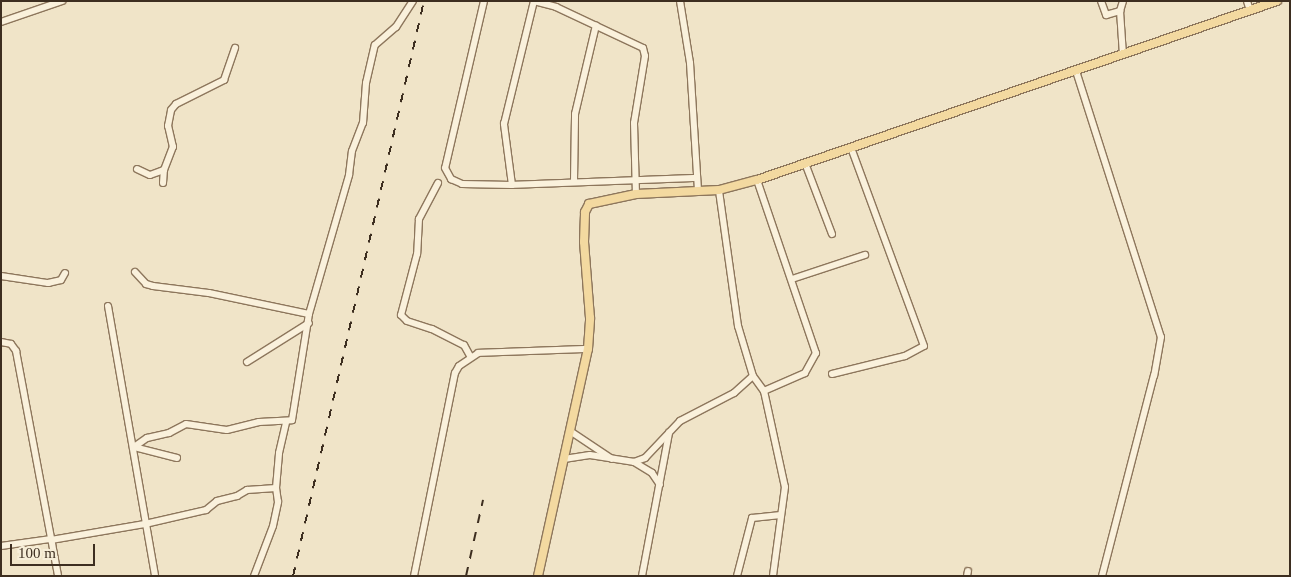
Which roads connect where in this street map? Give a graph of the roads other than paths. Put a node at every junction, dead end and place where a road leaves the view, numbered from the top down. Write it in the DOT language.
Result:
graph roads {
  1 [pos="62,1"];
  2 [pos="413,1"];
  3 [pos="484,1"];
  4 [pos="534,1"];
  5 [pos="680,1"];
  6 [pos="1101,1"];
  7 [pos="1123,1"];
  8 [pos="1247,1"];
  9 [pos="1277,1"];
  10 [pos="1120,11"];
  11 [pos="1250,11"];
  12 [pos="1,22"];
  13 [pos="596,25"];
  14 [pos="236,48"];
  15 [pos="1123,55"];
  16 [pos="1076,71"];
  17 [pos="851,148"];
  18 [pos="805,163"];
  19 [pos="137,168"];
  20 [pos="164,170"];
  21 [pos="697,178"];
  22 [pos="637,179"];
  23 [pos="757,180"];
  24 [pos="574,181"];
  25 [pos="163,183"];
  26 [pos="438,183"];
  27 [pos="512,185"];
  28 [pos="718,190"];
  29 [pos="698,191"];
  30 [pos="636,194"];
  31 [pos="832,234"];
  32 [pos="866,255"];
  33 [pos="135,272"];
  34 [pos="65,273"];
  35 [pos="1,276"];
  36 [pos="792,279"];
  37 [pos="108,306"];
  38 [pos="309,314"];
  39 [pos="309,323"];
  40 [pos="1,342"];
  41 [pos="588,350"];
  42 [pos="470,356"];
  43 [pos="247,362"];
  44 [pos="832,374"];
  45 [pos="753,376"];
  46 [pos="764,390"];
  47 [pos="286,422"];
  48 [pos="570,431"];
  49 [pos="669,433"];
  50 [pos="134,447"];
  51 [pos="176,458"];
  52 [pos="564,459"];
  53 [pos="613,460"];
  54 [pos="634,462"];
  55 [pos="660,485"];
  56 [pos="276,488"];
  57 [pos="781,515"];
  58 [pos="145,524"];
  59 [pos="51,539"];
  60 [pos="1,546"];
  61 [pos="58,576"];
  62 [pos="155,576"];
  63 [pos="254,576"];
  64 [pos="414,576"];
  65 [pos="538,576"];
  66 [pos="642,576"];
  67 [pos="737,576"];
  68 [pos="773,576"];
  69 [pos="1102,576"];
  1 -- 12 [label="street"];
  2 -- 38 [label="street"];
  3 -- 27 [label="street"];
  4 -- 13 [label="street"];
  4 -- 27 [label="street"];
  5 -- 21 [label="street"];
  6 -- 10 [label="street"];
  7 -- 10 [label="street"];
  8 -- 11 [label="street"];
  9 -- 11 [label="main road"];
  10 -- 15 [label="street"];
  11 -- 15 [label="main road"];
  13 -- 22 [label="street"];
  13 -- 24 [label="street"];
  14 -- 20 [label="street"];
  15 -- 16 [label="main road"];
  16 -- 17 [label="main road"];
  16 -- 69 [label="street"];
  17 -- 18 [label="main road"];
  17 -- 44 [label="street"];
  18 -- 23 [label="main road"];
  18 -- 31 [label="street"];
  19 -- 20 [label="street"];
  20 -- 25 [label="street"];
  21 -- 22 [label="street"];
  21 -- 29 [label="street"];
  22 -- 24 [label="street"];
  22 -- 30 [label="street"];
  23 -- 28 [label="main road"];
  23 -- 36 [label="street"];
  24 -- 27 [label="street"];
  26 -- 42 [label="street"];
  28 -- 29 [label="main road"];
  28 -- 45 [label="street"];
  29 -- 30 [label="main road"];
  30 -- 41 [label="main road"];
  32 -- 36 [label="street"];
  33 -- 38 [label="street"];
  34 -- 35 [label="street"];
  36 -- 46 [label="street"];
  37 -- 50 [label="street"];
  38 -- 39 [label="street"];
  39 -- 43 [label="street"];
  39 -- 47 [label="street"];
  40 -- 59 [label="street"];
  41 -- 42 [label="street"];
  41 -- 48 [label="main road"];
  42 -- 64 [label="street"];
  45 -- 46 [label="street"];
  45 -- 49 [label="street"];
  46 -- 57 [label="street"];
  47 -- 50 [label="street"];
  47 -- 56 [label="street"];
  48 -- 52 [label="main road"];
  48 -- 53 [label="street"];
  49 -- 54 [label="street"];
  49 -- 55 [label="street"];
  50 -- 51 [label="street"];
  50 -- 58 [label="street"];
  52 -- 53 [label="street"];
  52 -- 65 [label="main road"];
  53 -- 54 [label="street"];
  54 -- 55 [label="street"];
  55 -- 66 [label="street"];
  56 -- 58 [label="street"];
  56 -- 63 [label="street"];
  57 -- 67 [label="street"];
  57 -- 68 [label="street"];
  58 -- 59 [label="street"];
  58 -- 62 [label="street"];
  59 -- 60 [label="street"];
  59 -- 61 [label="street"];
}
